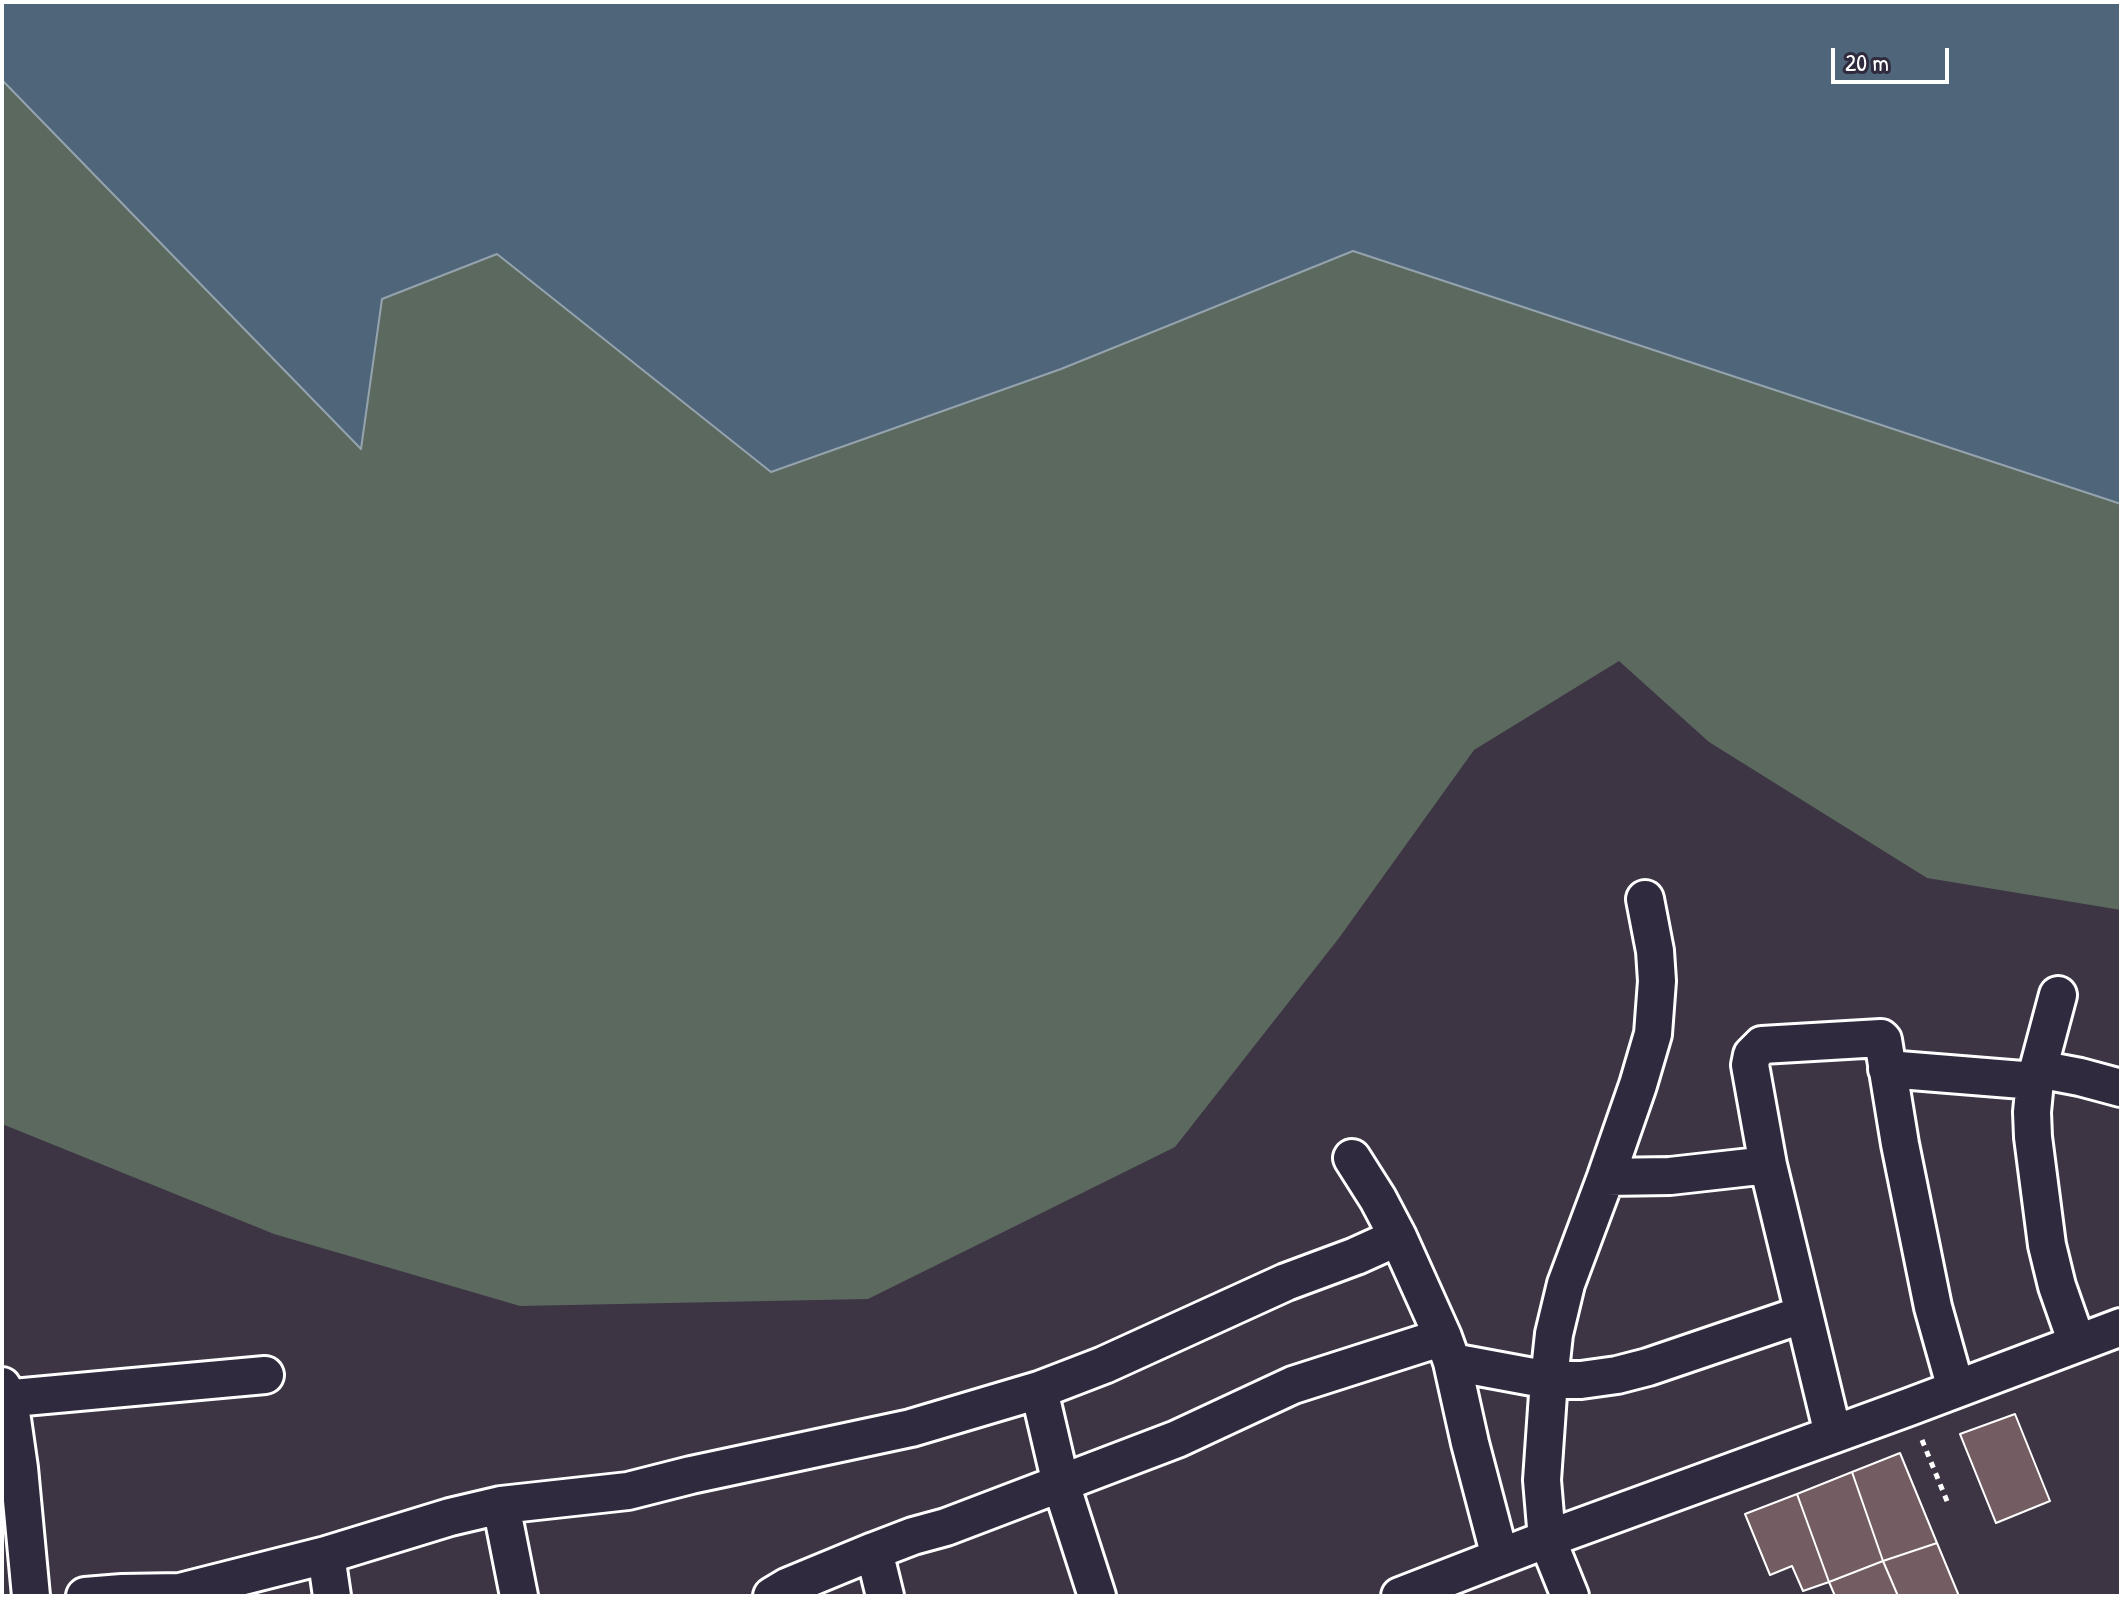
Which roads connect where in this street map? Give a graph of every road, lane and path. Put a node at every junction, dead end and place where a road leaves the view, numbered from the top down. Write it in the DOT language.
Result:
graph roads {
  1 [pos="1645,899"];
  2 [pos="2058,995"];
  3 [pos="1887,1069"];
  4 [pos="2037,1075"];
  5 [pos="2121,1088"];
  6 [pos="1352,1158"];
  7 [pos="1768,1165"];
  8 [pos="1606,1177"];
  9 [pos="1398,1237"];
  10 [pos="1804,1314"];
  11 [pos="2121,1327"];
  12 [pos="2077,1343"];
  13 [pos="1448,1350"];
  14 [pos="265,1375"];
  15 [pos="1549,1380"];
  16 [pos="1956,1389"];
  17 [pos="1039,1390"];
  18 [pos="4,1395"];
  19 [pos="1909,1407"];
  20 [pos="1833,1434"];
  21 [pos="1061,1484"];
  22 [pos="501,1505"];
  23 [pos="1949,1506"];
  24 [pos="1547,1539"];
  25 [pos="874,1551"];
  26 [pos="326,1555"];
  27 [pos="1500,1557"];
  28 [pos="31,1596"];
  29 [pos="85,1596"];
  30 [pos="332,1596"];
  31 [pos="519,1596"];
  32 [pos="772,1596"];
  33 [pos="885,1596"];
  34 [pos="1097,1596"];
  35 [pos="1400,1596"];
  36 [pos="1570,1596"];
  1 -- 8 [label="street"];
  2 -- 4 [label="street"];
  3 -- 4 [label="street"];
  3 -- 7 [label="street"];
  3 -- 16 [label="street"];
  4 -- 5 [label="street"];
  4 -- 12 [label="street"];
  6 -- 9 [label="street"];
  7 -- 8 [label="street"];
  7 -- 10 [label="street"];
  8 -- 15 [label="street"];
  9 -- 13 [label="street"];
  9 -- 17 [label="street"];
  10 -- 15 [label="street"];
  10 -- 20 [label="street"];
  11 -- 12 [label="street"];
  12 -- 16 [label="street"];
  13 -- 15 [label="street"];
  13 -- 21 [label="street"];
  13 -- 27 [label="street"];
  14 -- 18 [label="street"];
  15 -- 24 [label="street"];
  16 -- 19 [label="street"];
  17 -- 21 [label="street"];
  17 -- 22 [label="street"];
  18 -- 28 [label="street"];
  19 -- 20 [label="street"];
  19 -- 23 [label="path"];
  20 -- 24 [label="street"];
  21 -- 25 [label="street"];
  21 -- 34 [label="street"];
  22 -- 26 [label="street"];
  22 -- 31 [label="street"];
  24 -- 27 [label="street"];
  24 -- 36 [label="street"];
  25 -- 32 [label="street"];
  25 -- 33 [label="street"];
  26 -- 29 [label="street"];
  26 -- 30 [label="street"];
  27 -- 35 [label="street"];
}
